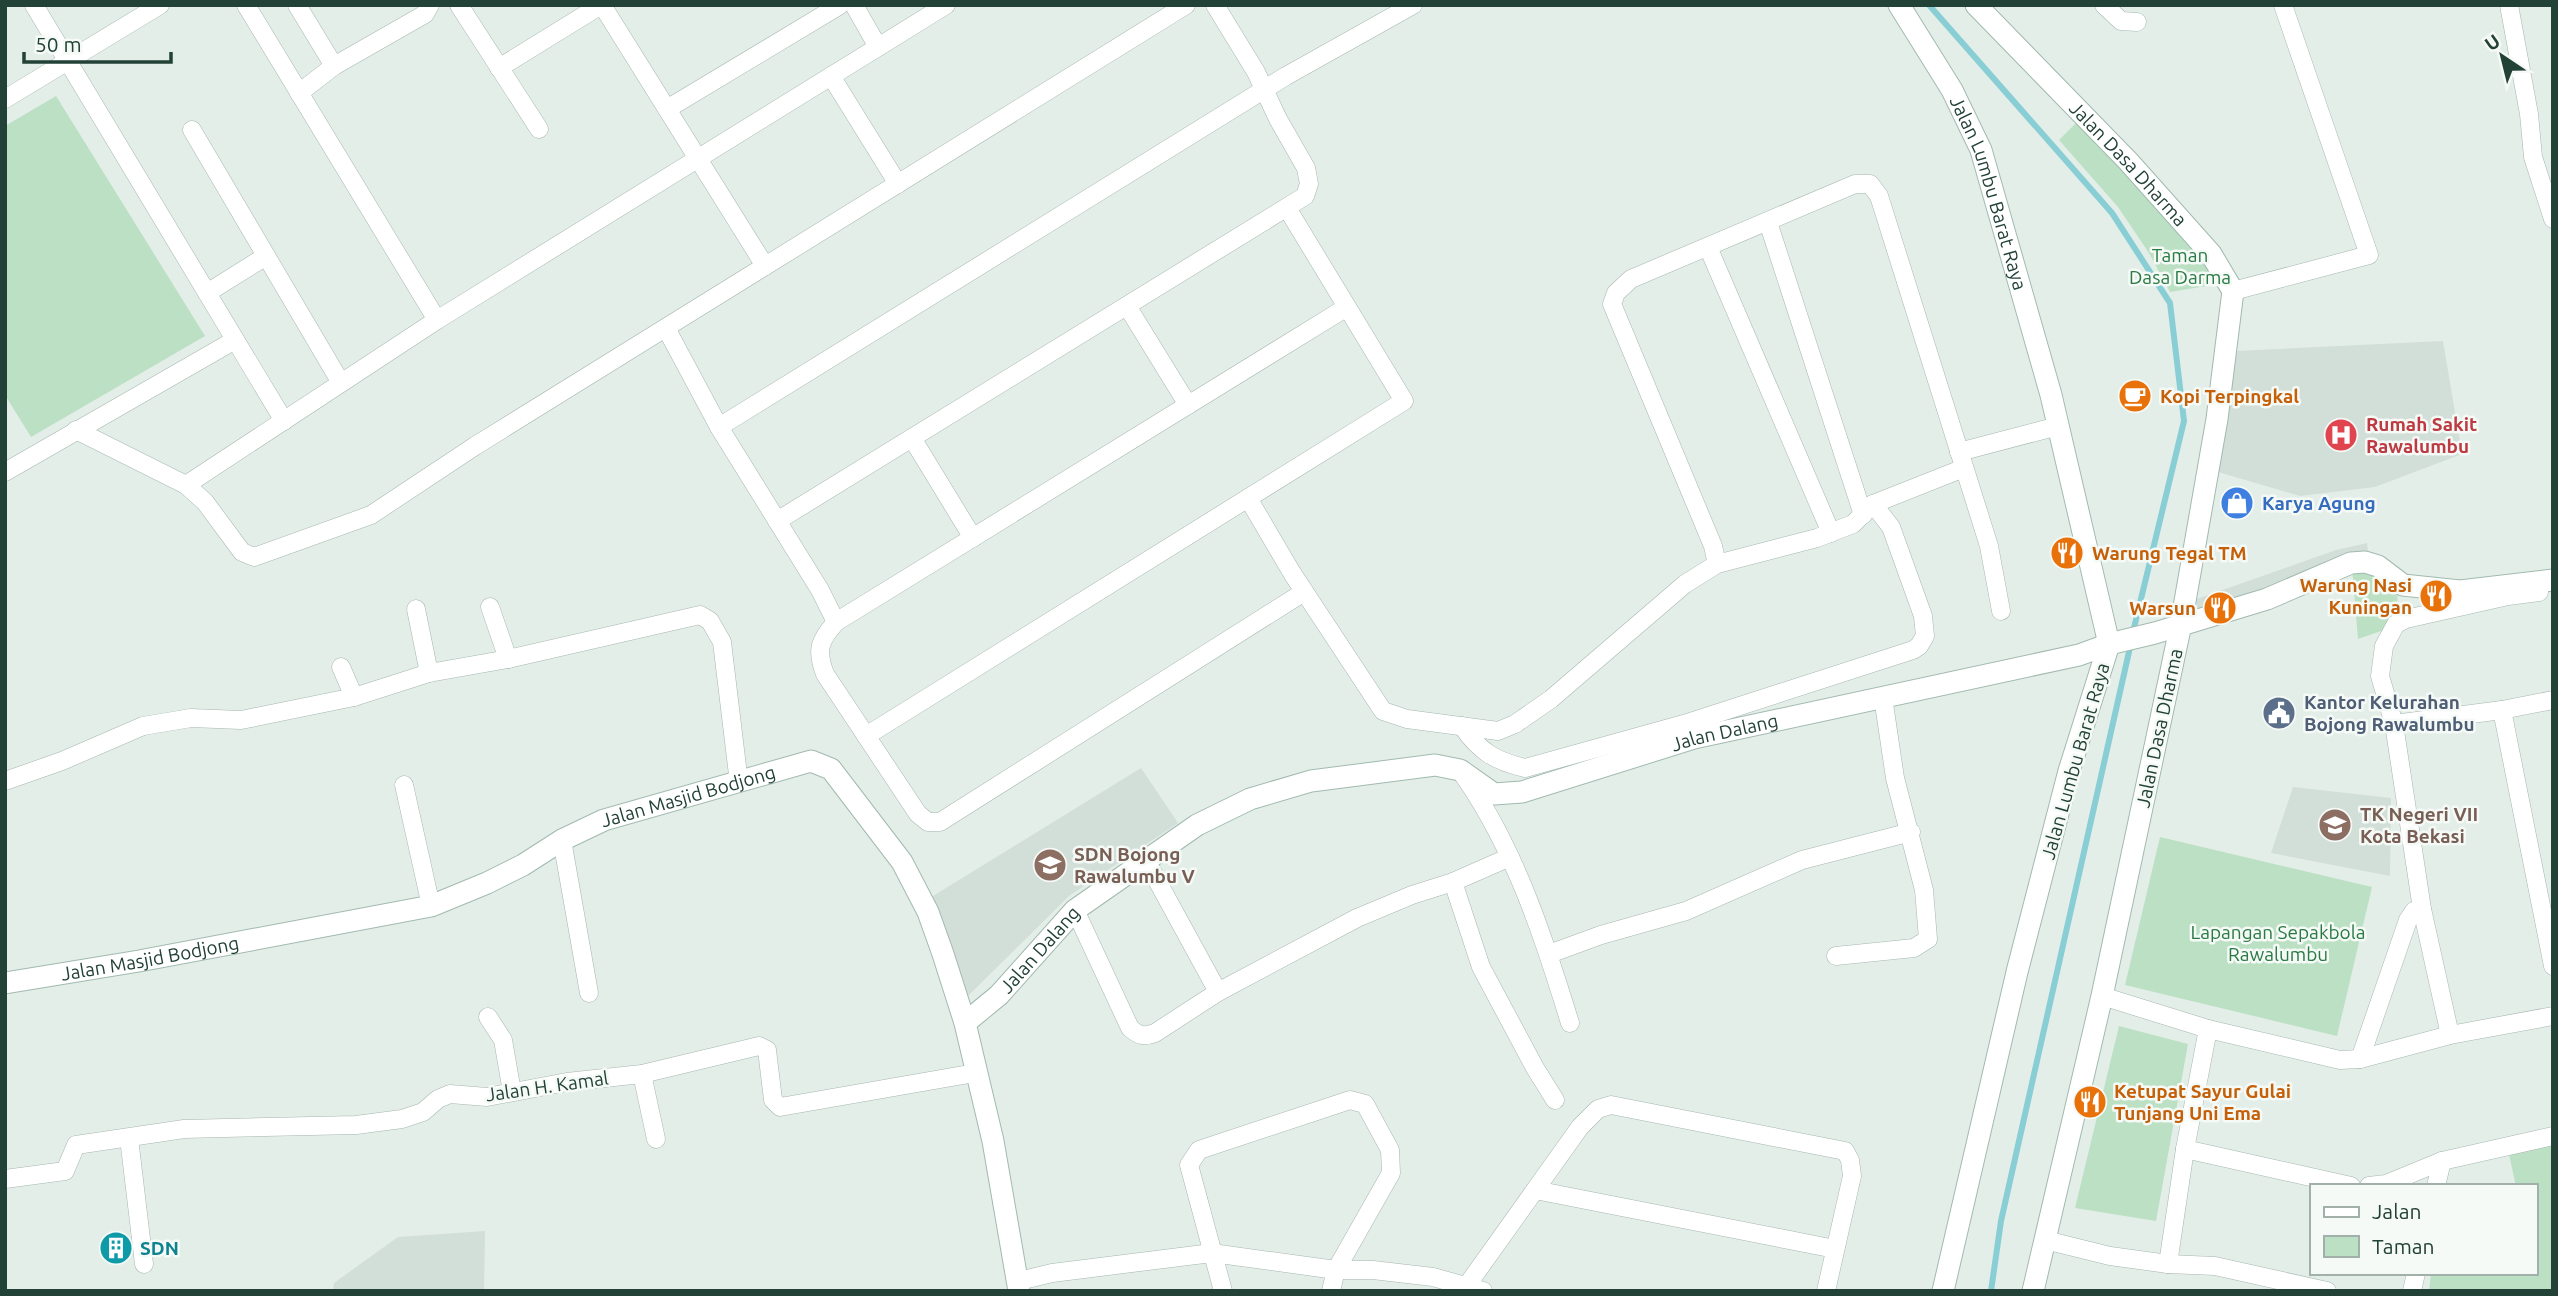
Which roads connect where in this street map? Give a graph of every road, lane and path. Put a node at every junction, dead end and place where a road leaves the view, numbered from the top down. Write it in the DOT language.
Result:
graph roads {
  1 [pos="34,5"];
  2 [pos="160,5"];
  3 [pos="246,5"];
  4 [pos="297,5"];
  5 [pos="430,5"];
  6 [pos="459,5"];
  7 [pos="601,5"];
  8 [pos="840,5"];
  9 [pos="854,5"];
  10 [pos="946,5"];
  11 [pos="1186,5"];
  12 [pos="1215,5"];
  13 [pos="1413,5"];
  14 [pos="1899,5"];
  15 [pos="1976,5"];
  16 [pos="2104,5"];
  17 [pos="2283,5"];
  18 [pos="2509,5"];
  19 [pos="2137,22"];
  20 [pos="878,47"];
  21 [pos="68,61"];
  22 [pos="334,66"];
  23 [pos="499,68"];
  24 [pos="831,76"];
  25 [pos="1264,90"];
  26 [pos="299,93"];
  27 [pos="5,99"];
  28 [pos="667,109"];
  29 [pos="539,129"];
  30 [pos="192,130"];
  31 [pos="698,159"];
  32 [pos="898,184"];
  33 [pos="1287,208"];
  34 [pos="2553,219"];
  35 [pos="1768,222"];
  36 [pos="1708,247"];
  37 [pos="267,256"];
  38 [pos="765,266"];
  39 [pos="2233,290"];
  40 [pos="207,293"];
  41 [pos="1127,306"];
  42 [pos="1347,307"];
  43 [pos="437,320"];
  44 [pos="666,328"];
  45 [pos="235,340"];
  46 [pos="341,383"];
  47 [pos="1188,405"];
  48 [pos="284,421"];
  49 [pos="2058,426"];
  50 [pos="719,427"];
  51 [pos="76,430"];
  52 [pos="912,438"];
  53 [pos="1961,460"];
  54 [pos="5,472"];
  55 [pos="187,485"];
  56 [pos="1248,498"];
  57 [pos="1868,509"];
  58 [pos="777,521"];
  59 [pos="1831,533"];
  60 [pos="973,538"];
  61 [pos="1717,564"];
  62 [pos="2553,580"];
  63 [pos="2553,590"];
  64 [pos="1304,592"];
  65 [pos="490,607"];
  66 [pos="416,610"];
  67 [pos="2001,611"];
  68 [pos="836,621"];
  69 [pos="2182,624"];
  70 [pos="2116,642"];
  71 [pos="508,659"];
  72 [pos="341,667"];
  73 [pos="429,673"];
  74 [pos="354,697"];
  75 [pos="1883,697"];
  76 [pos="2553,700"];
  77 [pos="2502,710"];
  78 [pos="2393,724"];
  79 [pos="1462,726"];
  80 [pos="866,736"];
  81 [pos="1460,770"];
  82 [pos="5,781"];
  83 [pos="739,783"];
  84 [pos="404,785"];
  85 [pos="1911,832"];
  86 [pos="562,840"];
  87 [pos="1510,857"];
  88 [pos="1147,862"];
  89 [pos="1453,883"];
  90 [pos="431,906"];
  91 [pos="2422,909"];
  92 [pos="1075,910"];
  93 [pos="1549,954"];
  94 [pos="1836,956"];
  95 [pos="2553,966"];
  96 [pos="5,983"];
  97 [pos="1218,992"];
  98 [pos="589,993"];
  99 [pos="2102,996"];
  100 [pos="2553,1016"];
  101 [pos="488,1017"];
  102 [pos="965,1023"];
  103 [pos="1570,1023"];
  104 [pos="2208,1029"];
  105 [pos="2450,1035"];
  106 [pos="2360,1059"];
  107 [pos="975,1073"];
  108 [pos="642,1074"];
  109 [pos="512,1092"];
  110 [pos="1555,1100"];
  111 [pos="2553,1136"];
  112 [pos="129,1138"];
  113 [pos="656,1139"];
  114 [pos="2185,1149"];
  115 [pos="2442,1161"];
  116 [pos="5,1179"];
  117 [pos="2342,1184"];
  118 [pos="2386,1184"];
  119 [pos="2436,1184"];
  120 [pos="1535,1190"];
  121 [pos="2045,1240"];
  122 [pos="1835,1249"];
  123 [pos="1212,1253"];
  124 [pos="144,1264"];
  125 [pos="2168,1264"];
  126 [pos="1336,1270"];
  127 [pos="1019,1286"];
  128 [pos="1463,1289"];
  129 [pos="1223,1291"];
  130 [pos="1331,1291"];
  131 [pos="1483,1291"];
  132 [pos="1826,1291"];
  133 [pos="1943,1291"];
  134 [pos="2034,1291"];
  135 [pos="2327,1291"];
  1 -- 21 [label="street"];
  2 -- 21 [label="street"];
  3 -- 26 [label="street"];
  4 -- 22 [label="street"];
  5 -- 22 [label="street"];
  6 -- 23 [label="street"];
  7 -- 23 [label="street"];
  7 -- 28 [label="street"];
  8 -- 28 [label="street"];
  9 -- 20 [label="street"];
  10 -- 20 [label="street"];
  11 -- 32 [label="street"];
  12 -- 25 [label="street"];
  13 -- 25 [label="street"];
  14 -- 49 [label="street, Jalan Lumbu Barat Raya"];
  15 -- 39 [label="street, Jalan Dasa Dharma"];
  16 -- 19 [label="street"];
  17 -- 39 [label="street"];
  18 -- 34 [label="street"];
  20 -- 24 [label="street"];
  21 -- 27 [label="street"];
  21 -- 40 [label="street"];
  22 -- 26 [label="street"];
  23 -- 29 [label="street"];
  24 -- 31 [label="street"];
  24 -- 32 [label="street"];
  25 -- 33 [label="street"];
  25 -- 50 [label="street"];
  26 -- 43 [label="street"];
  28 -- 31 [label="street"];
  30 -- 37 [label="street"];
  31 -- 38 [label="street"];
  31 -- 43 [label="street"];
  32 -- 38 [label="street"];
  33 -- 41 [label="street"];
  33 -- 42 [label="street"];
  35 -- 36 [label="street"];
  35 -- 53 [label="street"];
  35 -- 57 [label="street"];
  36 -- 59 [label="street"];
  36 -- 61 [label="street"];
  37 -- 40 [label="street"];
  37 -- 46 [label="street"];
  38 -- 44 [label="street"];
  39 -- 69 [label="street, Jalan Dasa Dharma"];
  40 -- 45 [label="street"];
  41 -- 47 [label="street"];
  41 -- 52 [label="street"];
  42 -- 47 [label="street"];
  42 -- 56 [label="street"];
  43 -- 46 [label="street"];
  44 -- 50 [label="street"];
  44 -- 55 [label="street"];
  45 -- 48 [label="street"];
  45 -- 51 [label="street"];
  46 -- 48 [label="street"];
  47 -- 60 [label="street"];
  48 -- 55 [label="street"];
  49 -- 53 [label="street"];
  49 -- 70 [label="street, Jalan Lumbu Barat Raya"];
  50 -- 58 [label="street"];
  51 -- 54 [label="street"];
  51 -- 55 [label="street"];
  52 -- 58 [label="street"];
  52 -- 60 [label="street"];
  53 -- 57 [label="street"];
  53 -- 67 [label="street"];
  56 -- 64 [label="street"];
  56 -- 80 [label="street"];
  57 -- 59 [label="street"];
  57 -- 79 [label="street"];
  58 -- 68 [label="street"];
  59 -- 61 [label="street"];
  60 -- 68 [label="street"];
  61 -- 79 [label="street"];
  62 -- 69 [label="street, Jalan Dalang"];
  63 -- 78 [label="street"];
  64 -- 79 [label="street"];
  64 -- 80 [label="street"];
  65 -- 71 [label="street"];
  66 -- 73 [label="street"];
  68 -- 80 [label="street"];
  69 -- 70 [label="street, Jalan Dalang"];
  69 -- 99 [label="street, Jalan Dasa Dharma"];
  70 -- 75 [label="street, Jalan Dalang"];
  70 -- 133 [label="street, Jalan Lumbu Barat Raya"];
  71 -- 73 [label="street"];
  71 -- 83 [label="street"];
  72 -- 74 [label="street"];
  73 -- 74 [label="street"];
  74 -- 82 [label="street"];
  75 -- 81 [label="street, Jalan Dalang"];
  75 -- 85 [label="street"];
  76 -- 77 [label="street"];
  77 -- 78 [label="street"];
  77 -- 95 [label="street"];
  78 -- 91 [label="street"];
  81 -- 87 [label="street"];
  81 -- 88 [label="street, Jalan Dalang"];
  83 -- 86 [label="street, Jalan Masjid Bodjong"];
  83 -- 102 [label="street, Jalan Masjid Bodjong"];
  84 -- 90 [label="street"];
  85 -- 93 [label="street"];
  85 -- 94 [label="street"];
  86 -- 90 [label="street, Jalan Masjid Bodjong"];
  86 -- 98 [label="street"];
  87 -- 89 [label="street"];
  87 -- 93 [label="street"];
  88 -- 92 [label="street, Jalan Dalang"];
  88 -- 97 [label="street"];
  89 -- 97 [label="street"];
  89 -- 110 [label="street"];
  90 -- 96 [label="street, Jalan Masjid Bodjong"];
  91 -- 105 [label="street"];
  91 -- 106 [label="street"];
  92 -- 97 [label="street"];
  92 -- 102 [label="street, Jalan Dalang"];
  93 -- 103 [label="street"];
  99 -- 104 [label="street"];
  99 -- 121 [label="street, Jalan Dasa Dharma"];
  100 -- 105 [label="street"];
  101 -- 109 [label="street"];
  102 -- 107 [label="street, Jalan Masjid Bodjong"];
  104 -- 106 [label="street"];
  104 -- 114 [label="street"];
  105 -- 106 [label="street"];
  107 -- 108 [label="street, Jalan H. Kamal"];
  107 -- 127 [label="street, Jalan Masjid Bodjong"];
  108 -- 109 [label="street, Jalan H. Kamal"];
  108 -- 113 [label="street"];
  109 -- 112 [label="street, Jalan H. Kamal"];
  111 -- 115 [label="street"];
  112 -- 116 [label="street, Jalan H. Kamal"];
  112 -- 124 [label="street"];
  114 -- 117 [label="street"];
  114 -- 125 [label="street"];
  115 -- 118 [label="street"];
  115 -- 119 [label="street"];
  120 -- 122 [label="street"];
  120 -- 122 [label="street"];
  120 -- 128 [label="street"];
  121 -- 125 [label="street"];
  121 -- 134 [label="street, Jalan Dasa Dharma"];
  122 -- 132 [label="street"];
  123 -- 126 [label="street"];
  123 -- 126 [label="street"];
  123 -- 127 [label="street"];
  123 -- 129 [label="street"];
  125 -- 135 [label="street"];
  126 -- 128 [label="street"];
  126 -- 130 [label="street"];
  128 -- 131 [label="street"];
}
